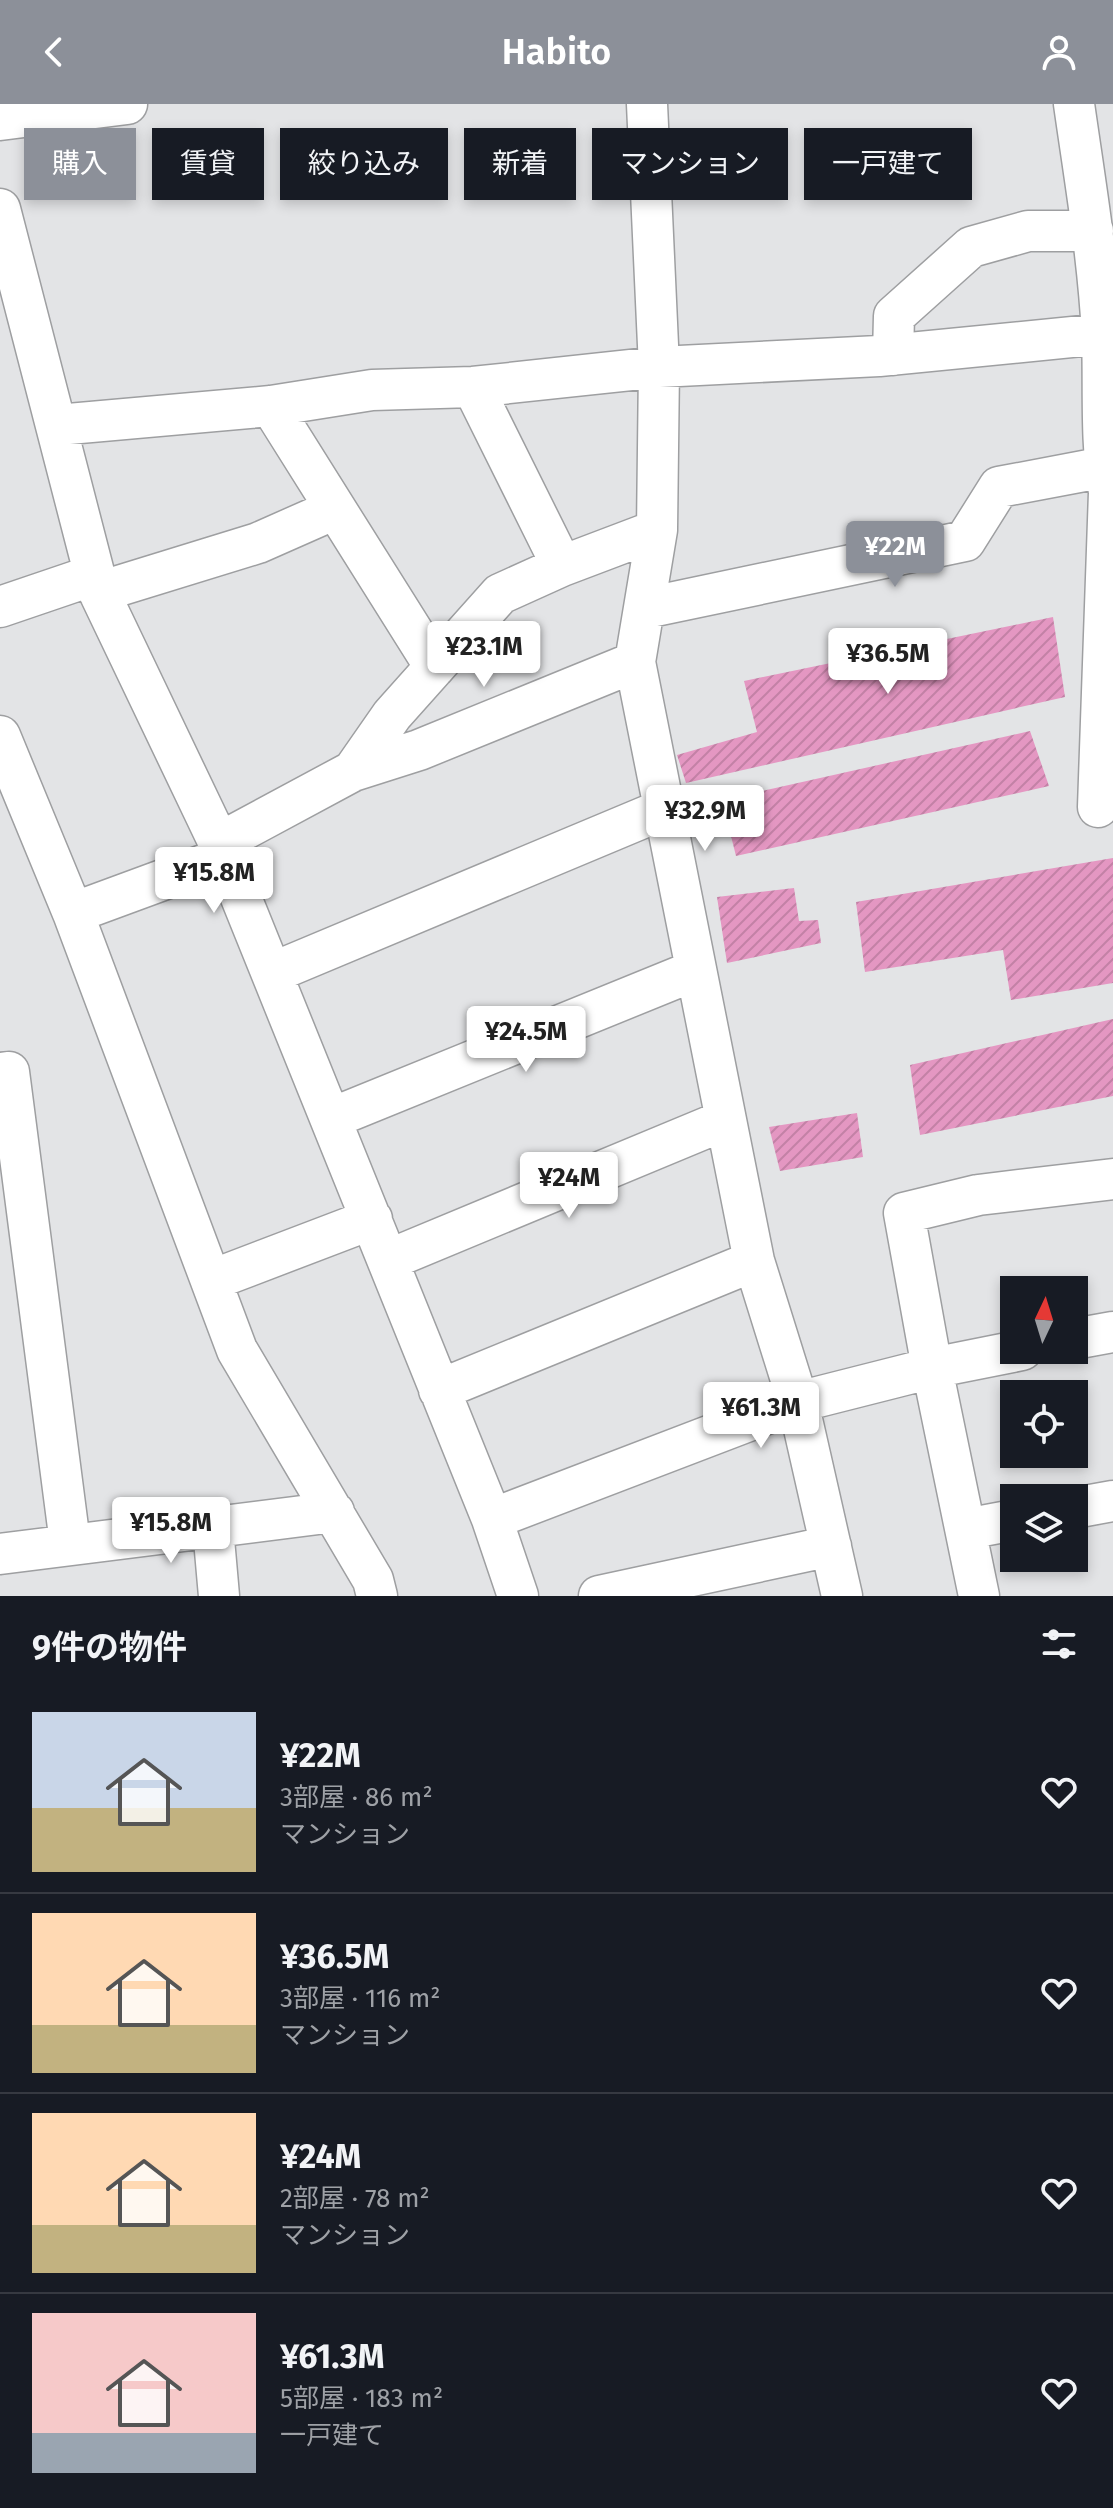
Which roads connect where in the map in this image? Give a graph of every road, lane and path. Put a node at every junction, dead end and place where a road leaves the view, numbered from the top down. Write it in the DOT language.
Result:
graph roads {
  1 [pos="127,104"];
  2 [pos="647,104"];
  3 [pos="1074,104"];
  4 [pos="0,120"];
  5 [pos="0,209"];
  6 [pos="1101,247"];
  7 [pos="9,288"];
  8 [pos="1108,334"];
  9 [pos="893,355"];
  10 [pos="659,367"];
  11 [pos="473,387"];
  12 [pos="271,406"];
  13 [pos="57,425"];
  14 [pos="1109,484"];
  15 [pos="335,509"];
  16 [pos="657,530"];
  17 [pos="562,566"];
  18 [pos="97,584"];
  19 [pos="0,607"];
  20 [pos="646,608"];
  21 [pos="635,662"];
  22 [pos="435,667"];
  23 [pos="0,736"];
  24 [pos="353,771"];
  25 [pos="1098,807"];
  26 [pos="664,809"];
  27 [pos="222,850"];
  28 [pos="73,913"];
  29 [pos="696,970"];
  30 [pos="272,973"];
  31 [pos="0,1073"];
  32 [pos="332,1118"];
  33 [pos="725,1120"];
  34 [pos="1113,1179"];
  35 [pos="372,1219"];
  36 [pos="388,1260"];
  37 [pos="754,1261"];
  38 [pos="212,1280"];
  39 [pos="1113,1332"];
  40 [pos="1088,1336"];
  41 [pos="1000,1354"];
  42 [pos="932,1368"];
  43 [pos="439,1390"];
  44 [pos="798,1402"];
  45 [pos="1113,1501"];
  46 [pos="1088,1505"];
  47 [pos="334,1512"];
  48 [pos="492,1519"];
  49 [pos="1000,1523"];
  50 [pos="213,1528"];
  51 [pos="966,1529"];
  52 [pos="70,1543"];
  53 [pos="831,1546"];
  54 [pos="0,1554"];
  55 [pos="219,1596"];
  56 [pos="377,1596"];
  57 [pos="518,1596"];
  58 [pos="599,1596"];
  59 [pos="842,1596"];
  60 [pos="979,1596"];
  1 -- 4 [label="street"];
  2 -- 10 [label="street"];
  3 -- 6 [label="street"];
  5 -- 7 [label="street"];
  6 -- 8 [label="street"];
  6 -- 9 [label="street"];
  7 -- 13 [label="street"];
  8 -- 9 [label="street"];
  8 -- 14 [label="street"];
  9 -- 10 [label="street"];
  10 -- 11 [label="street"];
  10 -- 16 [label="street"];
  11 -- 12 [label="street"];
  11 -- 17 [label="street"];
  12 -- 13 [label="street"];
  12 -- 15 [label="street"];
  13 -- 18 [label="street"];
  14 -- 20 [label="street"];
  14 -- 25 [label="street"];
  15 -- 18 [label="street"];
  15 -- 22 [label="street"];
  16 -- 17 [label="street"];
  16 -- 20 [label="street"];
  17 -- 22 [label="street"];
  18 -- 19 [label="street"];
  18 -- 27 [label="street"];
  20 -- 21 [label="street"];
  21 -- 24 [label="street"];
  21 -- 26 [label="street"];
  22 -- 24 [label="street"];
  23 -- 28 [label="street"];
  24 -- 27 [label="street"];
  26 -- 29 [label="street"];
  26 -- 30 [label="street"];
  27 -- 28 [label="street"];
  27 -- 30 [label="street"];
  28 -- 38 [label="street"];
  29 -- 32 [label="street"];
  29 -- 33 [label="street"];
  30 -- 32 [label="street"];
  31 -- 52 [label="street"];
  32 -- 35 [label="street"];
  33 -- 36 [label="street"];
  33 -- 37 [label="street"];
  34 -- 42 [label="street"];
  35 -- 36 [label="street"];
  35 -- 38 [label="street"];
  36 -- 43 [label="street"];
  37 -- 43 [label="street"];
  37 -- 44 [label="street"];
  38 -- 47 [label="street"];
  39 -- 40 [label="street"];
  41 -- 42 [label="street"];
  42 -- 44 [label="street"];
  42 -- 51 [label="street"];
  43 -- 48 [label="street"];
  44 -- 48 [label="street"];
  44 -- 53 [label="street"];
  45 -- 46 [label="street"];
  47 -- 50 [label="street"];
  47 -- 56 [label="street"];
  48 -- 57 [label="street"];
  49 -- 51 [label="street"];
  50 -- 52 [label="street"];
  50 -- 55 [label="street"];
  51 -- 60 [label="street"];
  52 -- 54 [label="street"];
  53 -- 58 [label="street"];
  53 -- 59 [label="street"];
}
